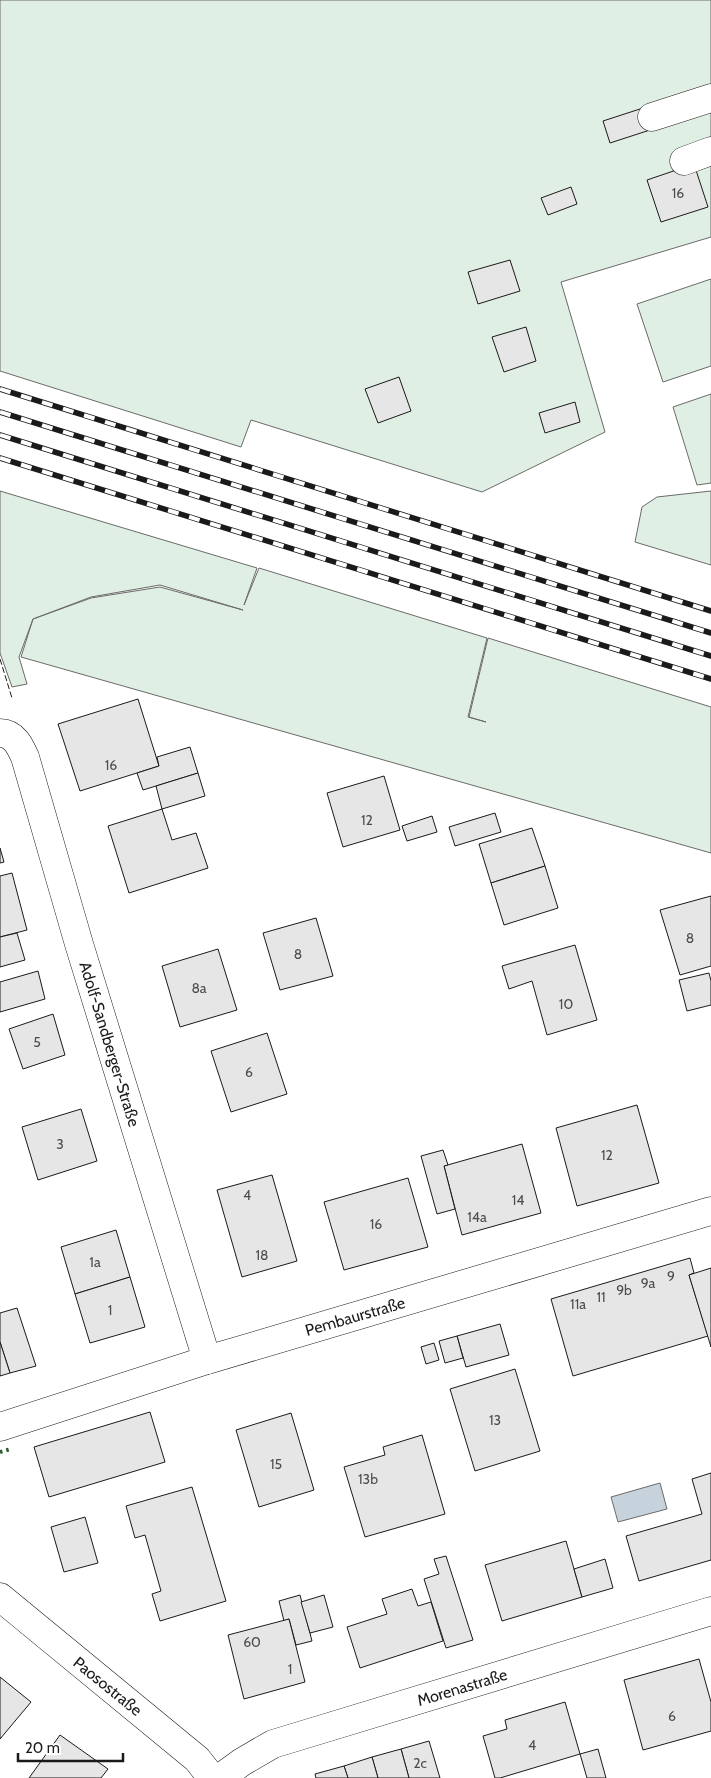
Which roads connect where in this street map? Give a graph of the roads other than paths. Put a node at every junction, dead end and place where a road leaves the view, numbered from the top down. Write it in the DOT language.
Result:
graph roads {
  1 [pos="711,98"];
  2 [pos="652,117"];
  3 [pos="711,151"];
  4 [pos="684,161"];
  5 [pos="3,732"];
  6 [pos="711,1212"];
  7 [pos="207,1360"];
  8 [pos="0,1427"];
  9 [pos="0,1598"];
  10 [pos="711,1611"];
  11 [pos="212,1778"];
  12 [pos="220,1778"];
  1 -- 2 [label="street"];
  3 -- 4 [label="street"];
  5 -- 7 [label="street, Adolf-Sandberger-Straße"];
  6 -- 7 [label="street, Pembaurstraße"];
  7 -- 8 [label="street, Pembaurstraße"];
  9 -- 11 [label="street, Paosostraße"];
  10 -- 12 [label="street, Morenastraße"];
}
